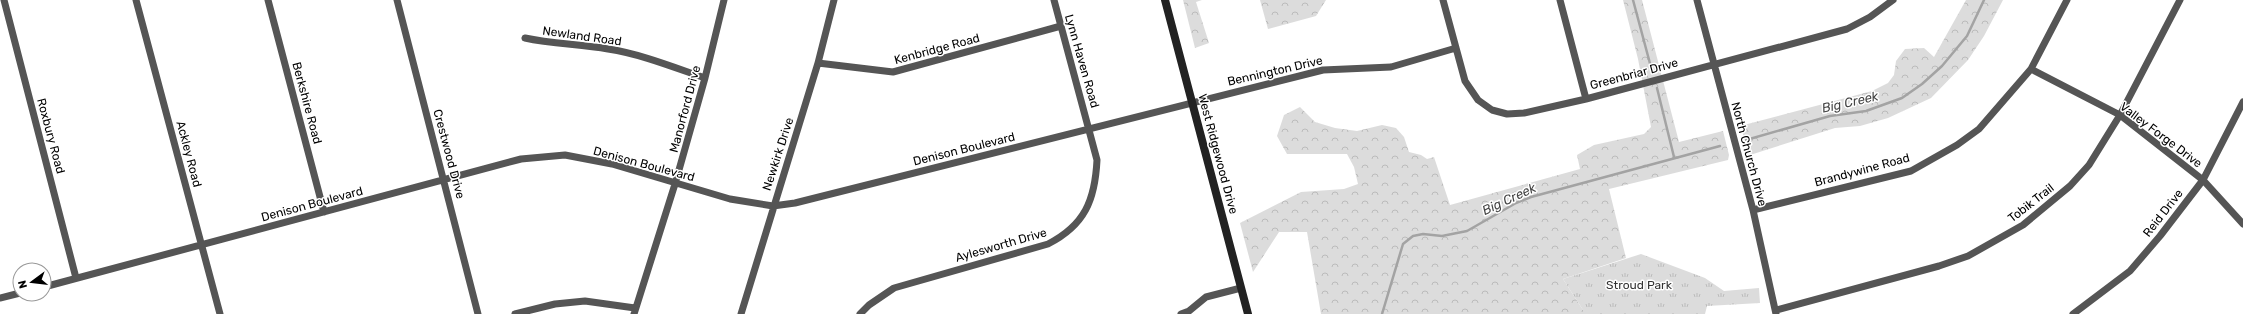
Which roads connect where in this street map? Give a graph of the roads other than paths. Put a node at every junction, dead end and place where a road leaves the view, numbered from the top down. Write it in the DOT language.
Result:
graph roads {
  1 [pos="4,0"];
  2 [pos="136,0"];
  3 [pos="268,0"];
  4 [pos="397,0"];
  5 [pos="724,0"];
  6 [pos="834,0"];
  7 [pos="1054,0"];
  8 [pos="1165,0"];
  9 [pos="1444,0"];
  10 [pos="1560,0"];
  11 [pos="1697,0"];
  12 [pos="1893,0"];
  13 [pos="2067,0"];
  14 [pos="2180,0"];
  15 [pos="1061,26"];
  16 [pos="525,38"];
  17 [pos="1456,48"];
  18 [pos="818,63"];
  19 [pos="1714,64"];
  20 [pos="2031,70"];
  21 [pos="705,78"];
  22 [pos="1586,99"];
  23 [pos="2243,102"];
  24 [pos="1192,103"];
  25 [pos="2120,115"];
  26 [pos="1090,129"];
  27 [pos="445,179"];
  28 [pos="2203,180"];
  29 [pos="676,184"];
  30 [pos="772,206"];
  31 [pos="1753,210"];
  32 [pos="324,212"];
  33 [pos="2243,224"];
  34 [pos="201,245"];
  35 [pos="76,278"];
  36 [pos="52,285"];
  37 [pos="1241,288"];
  38 [pos="12,295"];
  39 [pos="0,298"];
  40 [pos="634,311"];
  41 [pos="1776,312"];
  42 [pos="220,314"];
  43 [pos="478,314"];
  44 [pos="515,314"];
  45 [pos="740,314"];
  46 [pos="860,314"];
  47 [pos="1181,314"];
  48 [pos="1248,314"];
  49 [pos="2073,314"];
  1 -- 35 [label="street, Roxbury Road"];
  2 -- 34 [label="street, Ackley Road"];
  3 -- 32 [label="street, Berkshire Road"];
  4 -- 27 [label="street, Crestwood Drive"];
  5 -- 21 [label="street, Manorford Drive"];
  6 -- 18 [label="street, Newkirk Drive"];
  7 -- 15 [label="street, Lynn Haven Road"];
  8 -- 24 [label="main road, West Ridgewood Drive"];
  9 -- 17 [label="street, Greenbriar Drive"];
  10 -- 22 [label="street"];
  11 -- 19 [label="street, North Church Drive"];
  12 -- 19 [label="street, Greenbriar Drive"];
  13 -- 20 [label="street, Brandywine Road"];
  14 -- 25 [label="street, Tobik Trail"];
  15 -- 18 [label="street, Kenbridge Road"];
  15 -- 26 [label="street, Lynn Haven Road"];
  16 -- 21 [label="street, Newland Road"];
  17 -- 22 [label="street, Greenbriar Drive"];
  17 -- 24 [label="street, Bennington Drive"];
  18 -- 30 [label="street, Newkirk Drive"];
  19 -- 22 [label="street, Greenbriar Drive"];
  19 -- 31 [label="street, North Church Drive"];
  20 -- 25 [label="street, Valley Forge Drive"];
  20 -- 31 [label="street, Brandywine Road"];
  21 -- 29 [label="street, Manorford Drive"];
  23 -- 28 [label="street, Reid Drive"];
  24 -- 26 [label="street, Denison Boulevard"];
  24 -- 37 [label="main road, West Ridgewood Drive"];
  25 -- 28 [label="street, Valley Forge Drive"];
  25 -- 41 [label="street, Tobik Trail"];
  26 -- 30 [label="street, Denison Boulevard"];
  26 -- 46 [label="street, Aylesworth Drive"];
  27 -- 29 [label="street, Denison Boulevard"];
  27 -- 32 [label="street, Denison Boulevard"];
  27 -- 43 [label="street, Crestwood Drive"];
  28 -- 33 [label="street, Valley Forge Drive"];
  28 -- 49 [label="street, Reid Drive"];
  29 -- 30 [label="street, Denison Boulevard"];
  29 -- 40 [label="street, Manorford Drive"];
  30 -- 45 [label="street, Newkirk Drive"];
  31 -- 41 [label="street, North Church Drive"];
  32 -- 34 [label="street, Denison Boulevard"];
  34 -- 35 [label="street, Denison Boulevard"];
  34 -- 42 [label="street, Ackley Road"];
  35 -- 36 [label="street, Denison Boulevard"];
  37 -- 47 [label="street"];
  37 -- 48 [label="main road, West Ridgewood Drive"];
  38 -- 39 [label="street"];
  40 -- 44 [label="street"];
}
